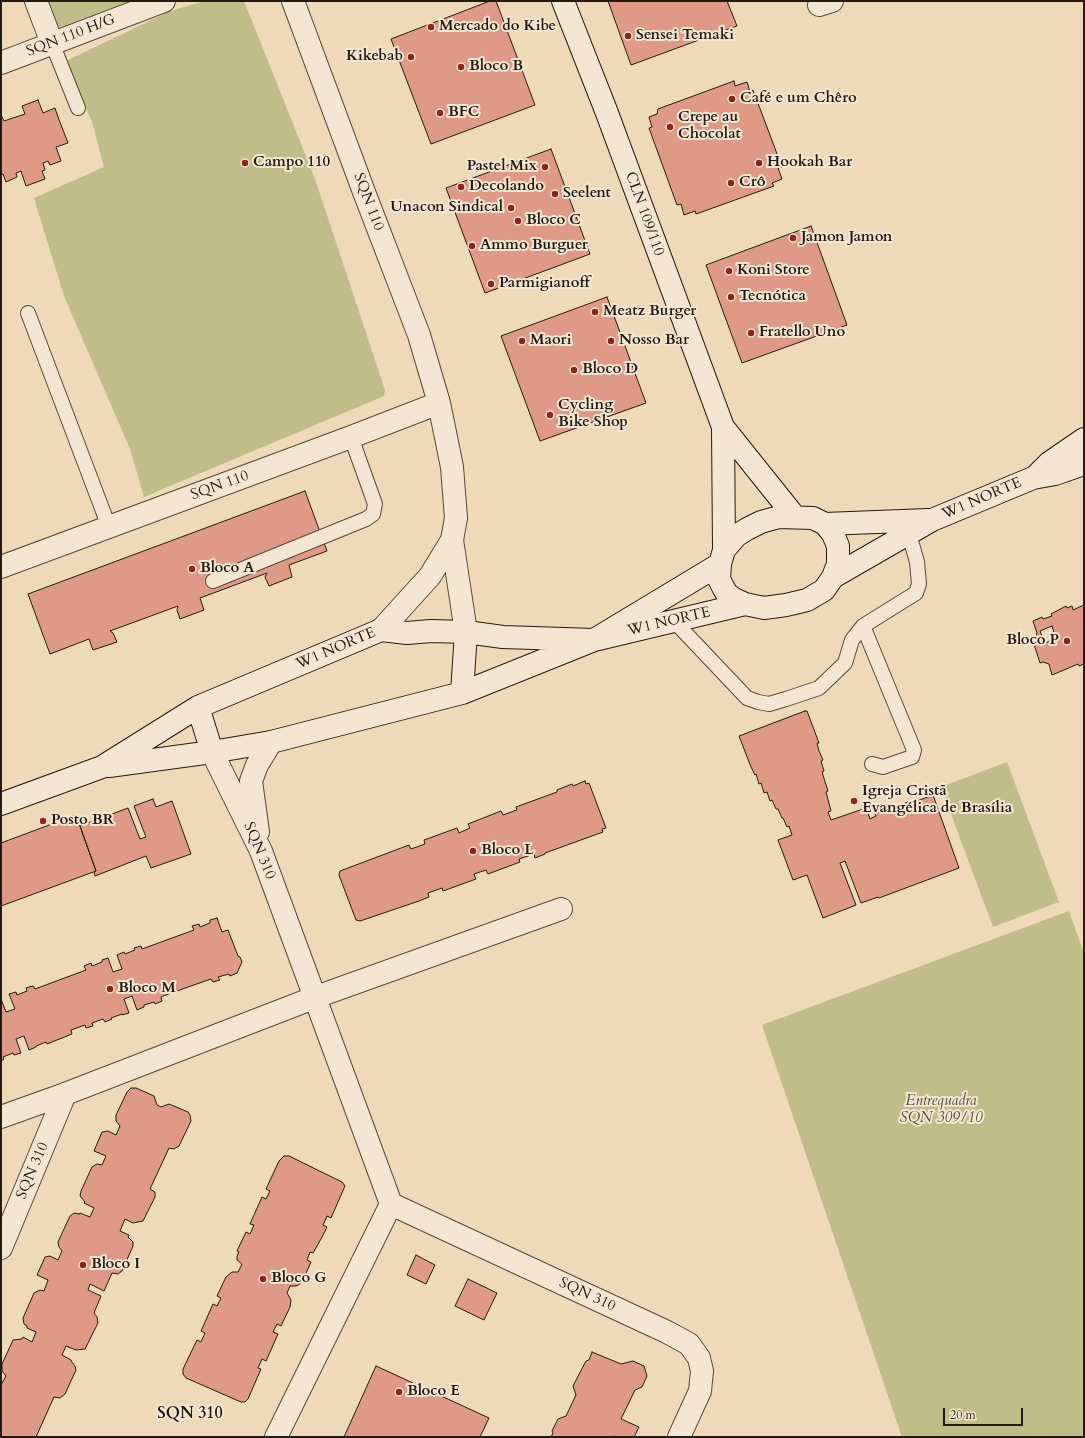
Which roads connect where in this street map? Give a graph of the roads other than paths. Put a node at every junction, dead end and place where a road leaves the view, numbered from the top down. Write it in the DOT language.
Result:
graph roads {
  1 [pos="36,1"];
  2 [pos="164,1"];
  3 [pos="293,1"];
  4 [pos="563,1"];
  5 [pos="52,43"];
  6 [pos="1,63"];
  7 [pos="78,108"];
  8 [pos="28,314"];
  9 [pos="439,403"];
  10 [pos="723,427"];
  11 [pos="351,438"];
  12 [pos="1082,438"];
  13 [pos="1083,465"];
  14 [pos="1033,478"];
  15 [pos="795,517"];
  16 [pos="932,520"];
  17 [pos="825,524"];
  18 [pos="109,527"];
  19 [pos="909,534"];
  20 [pos="452,540"];
  21 [pos="722,557"];
  22 [pos="1,567"];
  23 [pos="833,577"];
  24 [pos="213,581"];
  25 [pos="745,604"];
  26 [pos="674,621"];
  27 [pos="862,626"];
  28 [pos="381,630"];
  29 [pos="466,632"];
  30 [pos="594,640"];
  31 [pos="462,692"];
  32 [pos="198,707"];
  33 [pos="271,742"];
  34 [pos="212,752"];
  35 [pos="872,764"];
  36 [pos="102,767"];
  37 [pos="1,804"];
  38 [pos="261,851"];
  39 [pos="561,909"];
  40 [pos="316,997"];
  41 [pos="65,1094"];
  42 [pos="1,1117"];
  43 [pos="391,1204"];
  44 [pos="1,1248"];
  45 [pos="276,1437"];
  46 [pos="678,1437"];
  1 -- 5 [label="street"];
  2 -- 5 [label="street, SQN 110 H/G"];
  3 -- 9 [label="street, SQN 110"];
  4 -- 10 [label="street, CLN 109/110"];
  5 -- 6 [label="street, SQN 110 H/G"];
  5 -- 7 [label="lane"];
  8 -- 18 [label="lane"];
  9 -- 11 [label="street, SQN 110"];
  9 -- 20 [label="street, SQN 110"];
  10 -- 15 [label="street, CLN 109/110"];
  10 -- 21 [label="street, CLN 109/110"];
  11 -- 18 [label="street, SQN 110"];
  11 -- 24 [label="lane"];
  12 -- 14 [label="street, W1 NORTE"];
  13 -- 14 [label="street, W1 NORTE"];
  14 -- 16 [label="street, W1 NORTE"];
  15 -- 17 [label="street"];
  15 -- 21 [label="street"];
  16 -- 17 [label="street, W1 NORTE"];
  16 -- 19 [label="street, W1 NORTE"];
  17 -- 23 [label="street"];
  18 -- 22 [label="street, SQN 110"];
  19 -- 23 [label="street, W1 NORTE"];
  19 -- 27 [label="lane"];
  20 -- 28 [label="street, SQN 110"];
  20 -- 29 [label="street, SQN 110"];
  21 -- 25 [label="street"];
  21 -- 30 [label="street, W1 NORTE"];
  23 -- 25 [label="street"];
  25 -- 26 [label="street, W1 NORTE"];
  26 -- 27 [label="lane"];
  26 -- 30 [label="street, W1 NORTE"];
  27 -- 35 [label="lane"];
  28 -- 29 [label="street, W1 NORTE"];
  28 -- 32 [label="street, W1 NORTE"];
  29 -- 30 [label="street, W1 NORTE"];
  29 -- 31 [label="street, SQN 110"];
  30 -- 31 [label="street, W1 NORTE"];
  31 -- 33 [label="street, W1 NORTE"];
  32 -- 34 [label="street, SQN 310"];
  32 -- 36 [label="street, W1 NORTE"];
  33 -- 34 [label="street, W1 NORTE"];
  33 -- 38 [label="street"];
  34 -- 36 [label="street, W1 NORTE"];
  34 -- 38 [label="street, SQN 310"];
  36 -- 37 [label="street, W1 NORTE"];
  38 -- 40 [label="street, SQN 310"];
  39 -- 40 [label="street"];
  40 -- 41 [label="street"];
  40 -- 43 [label="street, SQN 310"];
  41 -- 42 [label="street"];
  41 -- 44 [label="street, SQN 310"];
  43 -- 45 [label="street"];
  43 -- 46 [label="street, SQN 310"];
}
